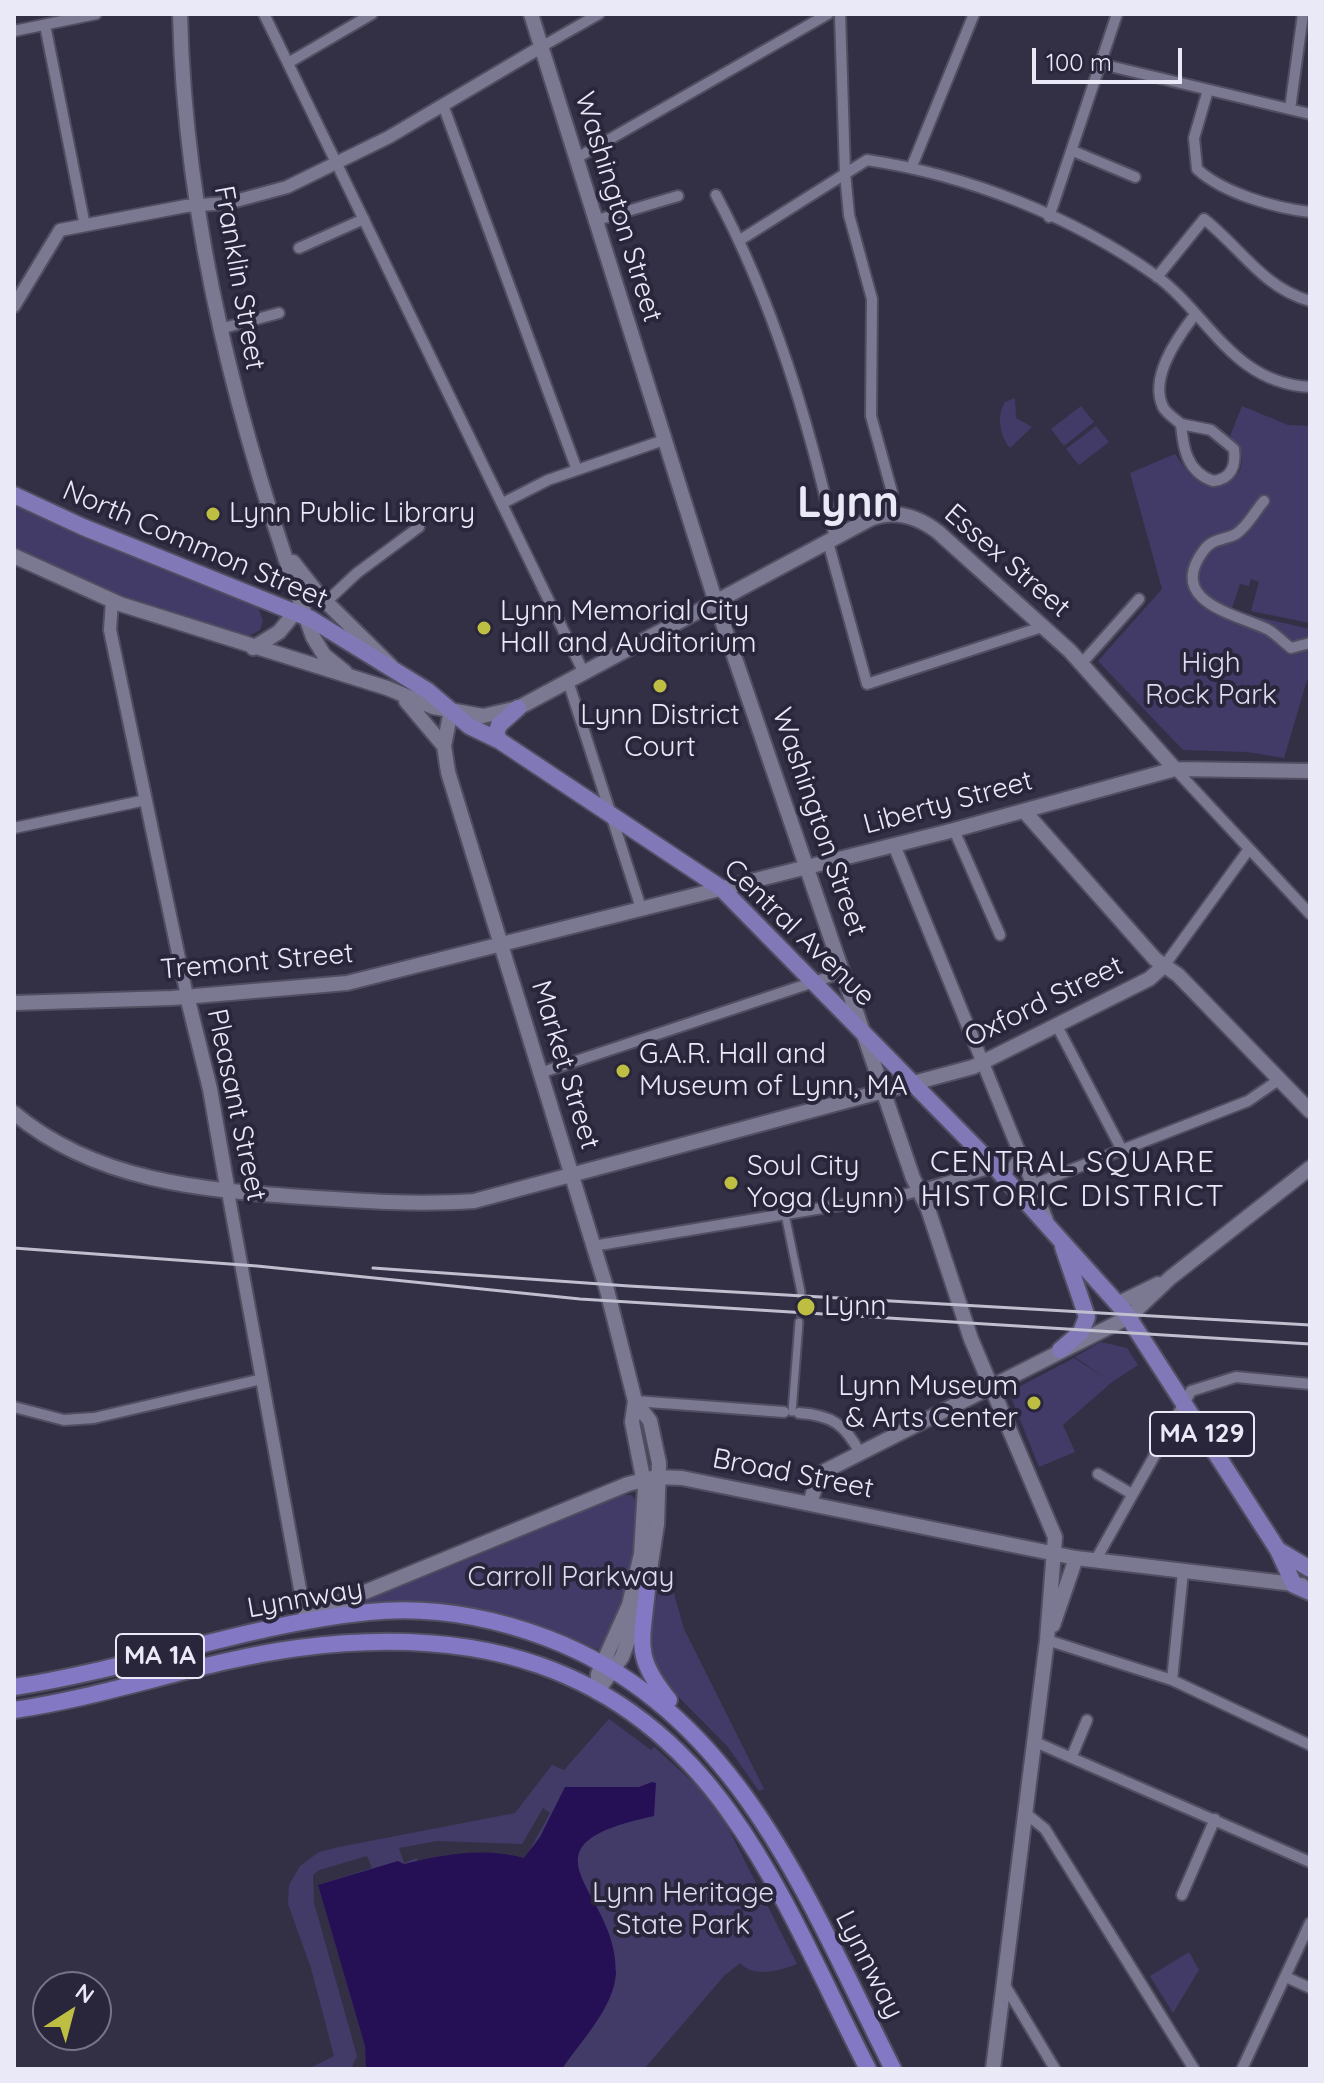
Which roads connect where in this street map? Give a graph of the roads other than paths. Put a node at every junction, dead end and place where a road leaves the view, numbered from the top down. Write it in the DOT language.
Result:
graph roads {
  1 [pos="96,14"];
  2 [pos="180,14"];
  3 [pos="264,14"];
  4 [pos="372,14"];
  5 [pos="531,14"];
  6 [pos="599,14"];
  7 [pos="828,14"];
  8 [pos="840,14"];
  9 [pos="974,14"];
  10 [pos="1117,14"];
  11 [pos="1303,14"];
  12 [pos="45,25"];
  13 [pos="14,31"];
  14 [pos="541,47"];
  15 [pos="288,63"];
  16 [pos="1101,64"];
  17 [pos="1208,90"];
  18 [pos="443,105"];
  19 [pos="1290,109"];
  20 [pos="1310,114"];
  21 [pos="1073,151"];
  22 [pos="575,159"];
  23 [pos="337,164"];
  24 [pos="912,166"];
  25 [pos="845,173"];
  26 [pos="1135,177"];
  27 [pos="716,195"];
  28 [pos="678,196"];
  29 [pos="199,206"];
  30 [pos="1310,212"];
  31 [pos="1049,217"];
  32 [pos="364,219"];
  33 [pos="594,221"];
  34 [pos="85,226"];
  35 [pos="740,240"];
  36 [pos="299,248"];
  37 [pos="1157,277"];
  38 [pos="1310,301"];
  39 [pos="15,304"];
  40 [pos="279,313"];
  41 [pos="1194,316"];
  42 [pos="220,329"];
  43 [pos="1310,387"];
  44 [pos="1181,424"];
  45 [pos="664,440"];
  46 [pos="577,470"];
  47 [pos="14,495"];
  48 [pos="1264,501"];
  49 [pos="503,503"];
  50 [pos="889,513"];
  51 [pos="419,527"];
  52 [pos="832,540"];
  53 [pos="282,544"];
  54 [pos="14,556"];
  55 [pos="312,588"];
  56 [pos="1139,599"];
  57 [pos="112,601"];
  58 [pos="326,602"];
  59 [pos="716,603"];
  60 [pos="301,611"];
  61 [pos="1045,626"];
  62 [pos="1310,643"];
  63 [pos="253,648"];
  64 [pos="1082,663"];
  65 [pos="395,671"];
  66 [pos="584,673"];
  67 [pos="360,680"];
  68 [pos="568,681"];
  69 [pos="387,688"];
  70 [pos="518,708"];
  71 [pos="451,710"];
  72 [pos="500,741"];
  73 [pos="444,746"];
  74 [pos="1175,769"];
  75 [pos="1310,771"];
  76 [pos="146,800"];
  77 [pos="1024,811"];
  78 [pos="611,814"];
  79 [pos="14,828"];
  80 [pos="954,830"];
  81 [pos="894,845"];
  82 [pos="1249,849"];
  83 [pos="807,866"];
  84 [pos="721,888"];
  85 [pos="641,908"];
  86 [pos="1310,914"];
  87 [pos="1000,935"];
  88 [pos="501,944"];
  89 [pos="1164,966"];
  90 [pos="844,972"];
  91 [pos="815,982"];
  92 [pos="187,996"];
  93 [pos="14,1003"];
  94 [pos="1057,1026"];
  95 [pos="866,1035"];
  96 [pos="983,1063"];
  97 [pos="540,1073"];
  98 [pos="1280,1079"];
  99 [pos="913,1083"];
  100 [pos="884,1091"];
  101 [pos="1310,1111"];
  102 [pos="14,1113"];
  103 [pos="1122,1150"];
  104 [pos="1021,1156"];
  105 [pos="995,1167"];
  106 [pos="1306,1172"];
  107 [pos="571,1174"];
  108 [pos="1032,1185"];
  109 [pos="919,1191"];
  110 [pos="228,1192"];
  111 [pos="785,1214"];
  112 [pos="1055,1232"];
  113 [pos="593,1246"];
  114 [pos="801,1292"];
  115 [pos="1124,1310"];
  116 [pos="799,1322"];
  117 [pos="1060,1350"];
  118 [pos="262,1379"];
  119 [pos="1310,1384"];
  120 [pos="992,1385"];
  121 [pos="635,1401"];
  122 [pos="1182,1402"];
  123 [pos="14,1407"];
  124 [pos="792,1412"];
  125 [pos="860,1453"];
  126 [pos="1098,1474"];
  127 [pos="652,1478"];
  128 [pos="1132,1494"];
  129 [pos="810,1503"];
  130 [pos="652,1505"];
  131 [pos="1278,1550"];
  132 [pos="1054,1554"];
  133 [pos="1076,1558"];
  134 [pos="1095,1561"];
  135 [pos="1310,1569"];
  136 [pos="1183,1572"];
  137 [pos="1305,1588"];
  138 [pos="647,1590"];
  139 [pos="306,1622"];
  140 [pos="1047,1640"];
  141 [pos="612,1659"];
  142 [pos="1172,1680"];
  143 [pos="14,1687"];
  144 [pos="597,1692"];
  145 [pos="14,1710"];
  146 [pos="1087,1720"];
  147 [pos="1033,1741"];
  148 [pos="1310,1745"];
  149 [pos="708,1747"];
  150 [pos="1072,1756"];
  151 [pos="1024,1812"];
  152 [pos="1215,1819"];
  153 [pos="1310,1862"];
  154 [pos="1182,1895"];
  155 [pos="1310,1923"];
  156 [pos="1286,1977"];
  157 [pos="1003,1982"];
  158 [pos="1310,1988"];
  159 [pos="868,2069"];
  160 [pos="893,2069"];
  161 [pos="993,2069"];
  162 [pos="1055,2069"];
  163 [pos="1194,2069"];
  164 [pos="1242,2069"];
  1 -- 12 [label="street"];
  2 -- 29 [label="main road, Franklin Street"];
  3 -- 15 [label="street"];
  4 -- 15 [label="street"];
  5 -- 14 [label="main road, Washington Street / MA 129"];
  6 -- 14 [label="street"];
  7 -- 22 [label="street"];
  8 -- 25 [label="street"];
  9 -- 24 [label="street"];
  10 -- 16 [label="street"];
  11 -- 19 [label="street"];
  12 -- 13 [label="street"];
  12 -- 34 [label="street"];
  14 -- 18 [label="street"];
  14 -- 22 [label="main road, Washington Street / MA 129"];
  15 -- 23 [label="street"];
  16 -- 17 [label="street"];
  16 -- 21 [label="street"];
  17 -- 19 [label="street"];
  17 -- 30 [label="street"];
  18 -- 23 [label="street"];
  18 -- 46 [label="street"];
  19 -- 20 [label="street"];
  21 -- 26 [label="street"];
  21 -- 31 [label="street"];
  22 -- 33 [label="main road, Washington Street / MA 129"];
  23 -- 29 [label="street"];
  23 -- 32 [label="street"];
  24 -- 25 [label="street"];
  24 -- 31 [label="street"];
  25 -- 35 [label="street"];
  25 -- 50 [label="street"];
  27 -- 35 [label="street"];
  28 -- 33 [label="street"];
  29 -- 34 [label="street"];
  29 -- 42 [label="main road, Franklin Street"];
  31 -- 37 [label="street"];
  32 -- 36 [label="street"];
  32 -- 49 [label="street"];
  33 -- 45 [label="main road, Washington Street / MA 129"];
  34 -- 39 [label="street"];
  35 -- 52 [label="street"];
  37 -- 38 [label="street"];
  37 -- 41 [label="street"];
  40 -- 42 [label="street"];
  41 -- 43 [label="street"];
  41 -- 44 [label="street"];
  42 -- 53 [label="main road, Franklin Street"];
  44 -- 44 [label="street"];
  45 -- 46 [label="street"];
  45 -- 59 [label="main road, Washington Street / MA 129"];
  46 -- 49 [label="street"];
  47 -- 60 [label="main road, North Common Street"];
  48 -- 62 [label="street"];
  49 -- 66 [label="street"];
  50 -- 52 [label="main road"];
  50 -- 61 [label="main road, Essex Street"];
  51 -- 58 [label="street"];
  52 -- 59 [label="main road"];
  52 -- 61 [label="street"];
  53 -- 55 [label="main road, Franklin Street"];
  53 -- 60 [label="main road, Franklin Street"];
  54 -- 57 [label="main road"];
  55 -- 58 [label="main road, Franklin Street"];
  55 -- 60 [label="main road"];
  56 -- 64 [label="street"];
  57 -- 63 [label="main road"];
  57 -- 76 [label="street, Pleasant Street"];
  58 -- 65 [label="main road, Franklin Street"];
  59 -- 66 [label="main road"];
  59 -- 83 [label="main road, Washington Street / MA 129"];
  60 -- 63 [label="main road"];
  60 -- 65 [label="main road, North Common Street"];
  60 -- 67 [label="main road, Franklin Street"];
  61 -- 64 [label="main road, Essex Street"];
  63 -- 67 [label="main road"];
  64 -- 74 [label="main road, Essex Street"];
  65 -- 71 [label="main road, North Common Street"];
  66 -- 68 [label="main road"];
  67 -- 69 [label="main road"];
  68 -- 70 [label="main road"];
  68 -- 78 [label="street"];
  69 -- 71 [label="main road"];
  69 -- 73 [label="main road, Market Street"];
  70 -- 71 [label="main road"];
  70 -- 72 [label="main road"];
  71 -- 72 [label="main road, Central Avenue"];
  71 -- 73 [label="main road, Market Street"];
  72 -- 78 [label="main road, Central Avenue"];
  73 -- 88 [label="main road, Market Street"];
  74 -- 75 [label="main road"];
  74 -- 77 [label="main road, Liberty Street"];
  74 -- 82 [label="street"];
  76 -- 79 [label="street"];
  76 -- 92 [label="street, Pleasant Street"];
  77 -- 80 [label="main road, Liberty Street"];
  77 -- 89 [label="main road"];
  78 -- 84 [label="main road, Central Avenue"];
  78 -- 85 [label="street"];
  80 -- 81 [label="main road, Liberty Street"];
  80 -- 87 [label="street"];
  81 -- 83 [label="main road, Liberty Street"];
  81 -- 96 [label="street"];
  82 -- 86 [label="street"];
  82 -- 89 [label="street, Oxford Street"];
  83 -- 84 [label="main road, Liberty Street"];
  83 -- 90 [label="main road, Washington Street / MA 129"];
  84 -- 85 [label="main road, Liberty Street"];
  84 -- 91 [label="main road, Central Avenue"];
  85 -- 88 [label="main road, Liberty Street"];
  88 -- 92 [label="main road, Tremont Street"];
  88 -- 97 [label="main road, Market Street"];
  89 -- 94 [label="main road, Oxford Street"];
  89 -- 98 [label="main road"];
  90 -- 91 [label="street"];
  90 -- 95 [label="main road, Washington Street / MA 129"];
  91 -- 95 [label="main road, Central Avenue"];
  91 -- 97 [label="street"];
  92 -- 93 [label="main road, Tremont Street"];
  92 -- 110 [label="main road, Pleasant Street"];
  94 -- 96 [label="main road, Oxford Street"];
  94 -- 103 [label="street"];
  95 -- 99 [label="main road, Central Avenue / MA 129"];
  95 -- 100 [label="main road, Washington Street / MA 129"];
  96 -- 99 [label="main road, Oxford Street"];
  96 -- 104 [label="street"];
  97 -- 107 [label="main road, Market Street"];
  98 -- 101 [label="main road"];
  98 -- 103 [label="street"];
  99 -- 100 [label="main road, Oxford Street"];
  99 -- 105 [label="main road, Central Avenue / MA 129"];
  100 -- 107 [label="main road, Oxford Street"];
  100 -- 109 [label="main road, Washington Street / MA 129"];
  102 -- 110 [label="main road, Oxford Street"];
  103 -- 108 [label="street"];
  104 -- 105 [label="street"];
  104 -- 108 [label="street"];
  105 -- 109 [label="street"];
  105 -- 112 [label="main road, MA 129"];
  106 -- 115 [label="main road"];
  107 -- 110 [label="main road, Oxford Street"];
  107 -- 113 [label="main road, Market Street"];
  108 -- 112 [label="street"];
  109 -- 111 [label="street"];
  109 -- 120 [label="main road, Washington Street / MA 129"];
  110 -- 118 [label="street, Pleasant Street"];
  111 -- 113 [label="street"];
  111 -- 114 [label="street"];
  112 -- 115 [label="main road, MA 129"];
  112 -- 117 [label="main road"];
  113 -- 121 [label="main road, Market Street"];
  115 -- 117 [label="main road"];
  115 -- 122 [label="main road, MA 129"];
  116 -- 124 [label="street"];
  117 -- 120 [label="main road"];
  118 -- 123 [label="street"];
  118 -- 139 [label="street, Pleasant Street"];
  119 -- 122 [label="street"];
  120 -- 125 [label="main road"];
  120 -- 132 [label="main road, Washington Street / MA 129"];
  121 -- 124 [label="street"];
  121 -- 127 [label="main road, Market Street"];
  122 -- 128 [label="street"];
  122 -- 131 [label="main road, MA 129"];
  124 -- 125 [label="street"];
  125 -- 129 [label="main road"];
  126 -- 128 [label="street"];
  127 -- 129 [label="main road, Broad Street"];
  127 -- 130 [label="main road, Market Street"];
  127 -- 139 [label="main road, MA 1A"];
  128 -- 134 [label="street"];
  129 -- 132 [label="main road, Broad Street"];
  130 -- 138 [label="main road"];
  130 -- 141 [label="main road"];
  131 -- 135 [label="main road, MA 129"];
  131 -- 137 [label="main road"];
  132 -- 133 [label="main road, Broad Street"];
  132 -- 140 [label="main road, Washington Street"];
  133 -- 134 [label="main road, Broad Street"];
  133 -- 140 [label="main road, Washington Street"];
  134 -- 136 [label="main road, Broad Street"];
  136 -- 137 [label="main road, Broad Street"];
  136 -- 142 [label="street"];
  138 -- 141 [label="main road"];
  138 -- 149 [label="highway"];
  139 -- 141 [label="highway, Lynnway"];
  139 -- 143 [label="highway, Lynnway / MA 1A"];
  140 -- 142 [label="street"];
  140 -- 147 [label="main road, Washington Street"];
  141 -- 144 [label="main road"];
  141 -- 149 [label="highway, Lynnway"];
  142 -- 148 [label="street"];
  144 -- 145 [label="highway, Lynnway / MA 1A"];
  144 -- 159 [label="highway, Lynnway"];
  146 -- 150 [label="street"];
  147 -- 150 [label="street"];
  147 -- 151 [label="main road, Washington Street"];
  149 -- 160 [label="highway, Lynnway"];
  150 -- 152 [label="street"];
  151 -- 157 [label="main road, Washington Street"];
  151 -- 163 [label="street"];
  152 -- 153 [label="street"];
  152 -- 154 [label="street"];
  155 -- 156 [label="street"];
  156 -- 158 [label="street"];
  156 -- 164 [label="street"];
  157 -- 161 [label="main road, Washington Street"];
  157 -- 162 [label="street"];
}
